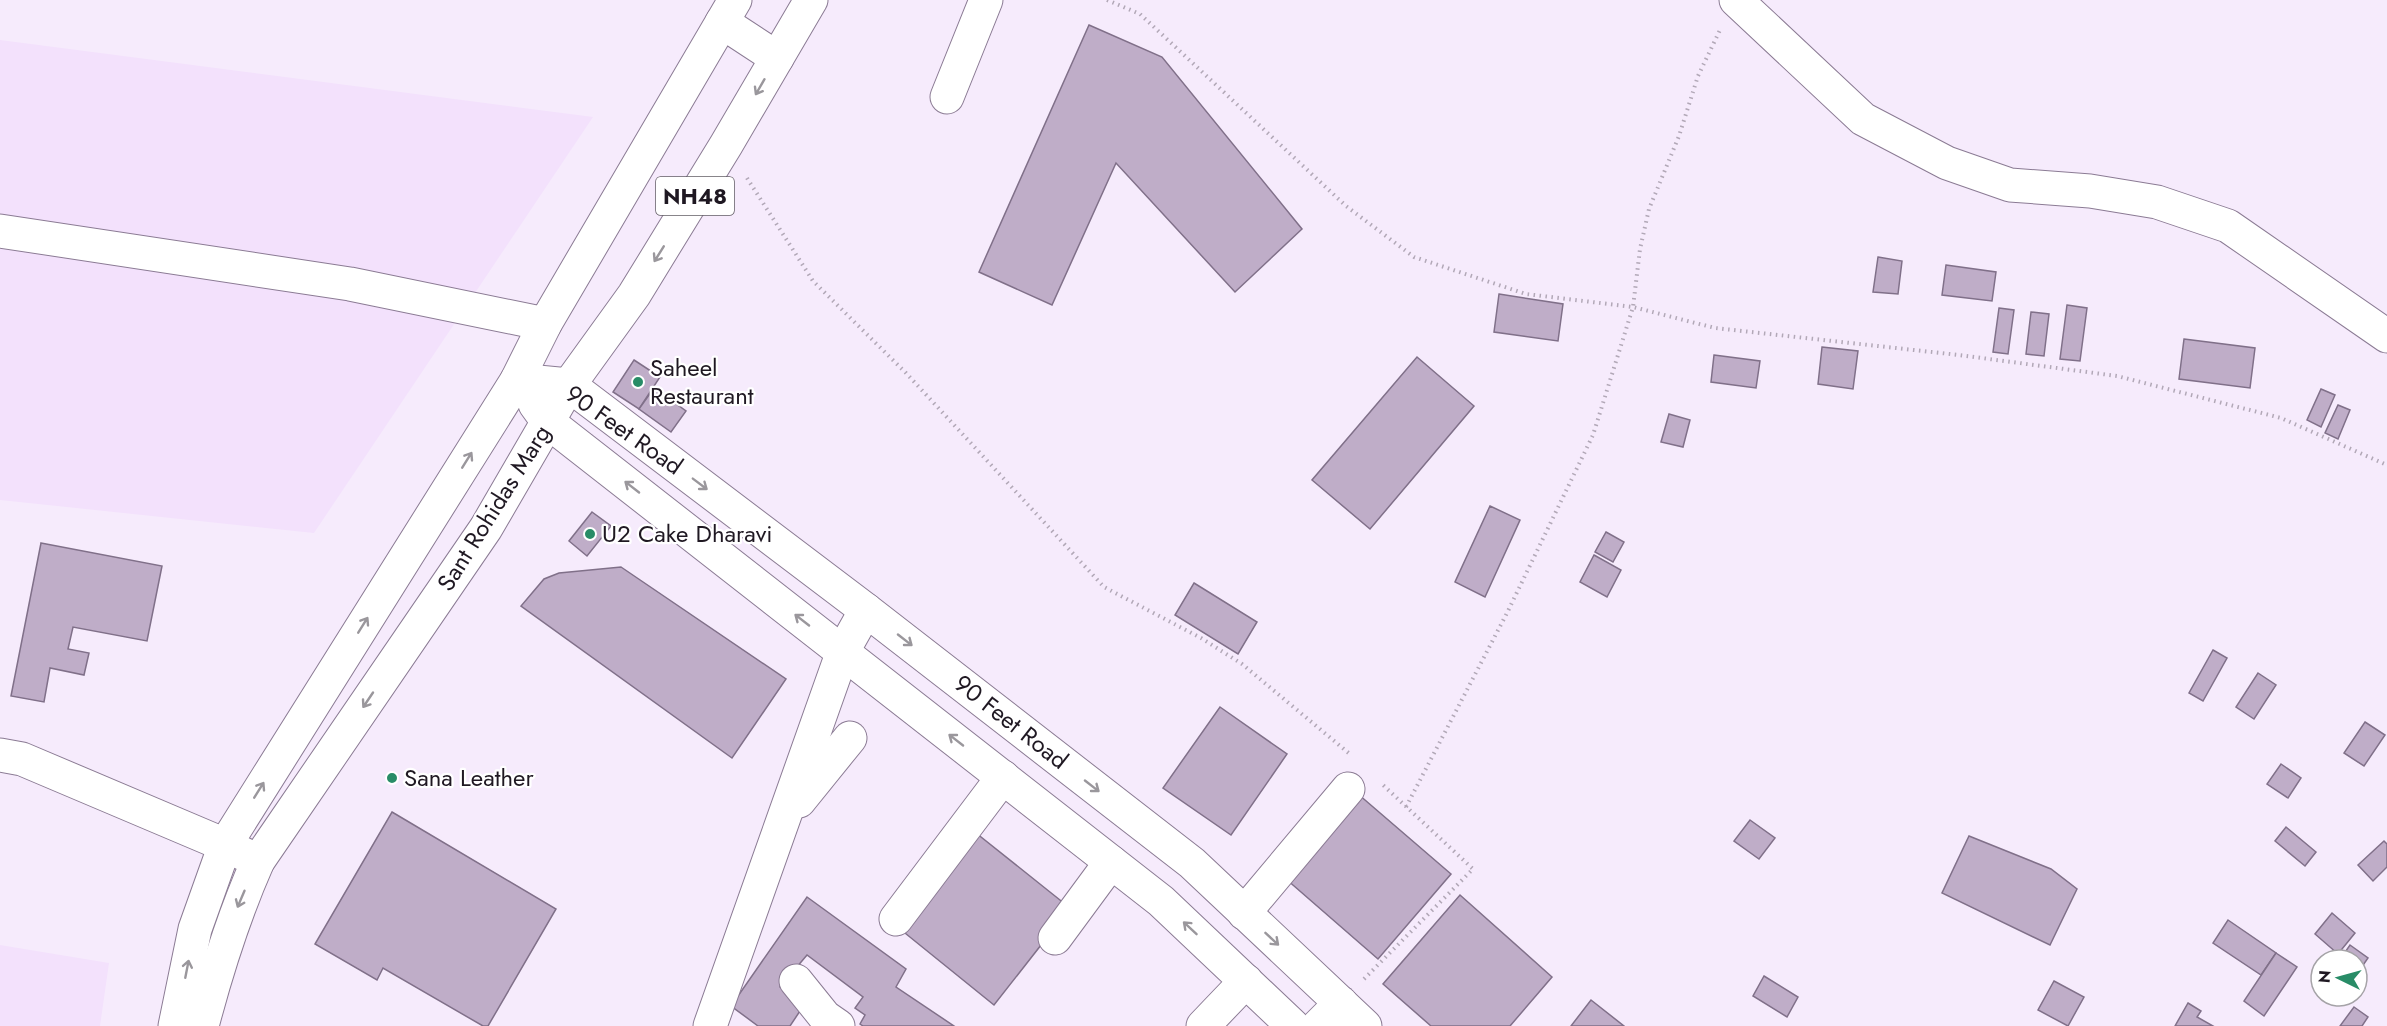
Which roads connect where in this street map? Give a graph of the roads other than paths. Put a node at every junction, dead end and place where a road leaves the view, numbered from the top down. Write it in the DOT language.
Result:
graph roads {
  1 [pos="811,0"];
  2 [pos="986,0"];
  3 [pos="1736,0"];
  4 [pos="728,11"];
  5 [pos="777,58"];
  6 [pos="947,98"];
  7 [pos="0,231"];
  8 [pos="545,324"];
  9 [pos="2387,336"];
  10 [pos="517,380"];
  11 [pos="569,385"];
  12 [pos="548,422"];
  13 [pos="866,610"];
  14 [pos="843,651"];
  15 [pos="850,738"];
  16 [pos="0,755"];
  17 [pos="998,774"];
  18 [pos="1353,776"];
  19 [pos="806,782"];
  20 [pos="225,845"];
  21 [pos="258,861"];
  22 [pos="1111,862"];
  23 [pos="1192,863"];
  24 [pos="1161,901"];
  25 [pos="892,913"];
  26 [pos="1244,913"];
  27 [pos="1055,938"];
  28 [pos="796,981"];
  29 [pos="1246,981"];
  30 [pos="1341,1003"];
  31 [pos="716,1023"];
  32 [pos="828,1023"];
  33 [pos="175,1026"];
  34 [pos="202,1026"];
  35 [pos="1203,1026"];
  36 [pos="1293,1026"];
  37 [pos="1318,1026"];
  38 [pos="1365,1026"];
  1 -- 5 [label="main road, Sant Rohidas Marg / NH48"];
  2 -- 6 [label="main road"];
  3 -- 9 [label="main road"];
  4 -- 5 [label="main road"];
  4 -- 8 [label="main road, Sant Rohidas Marg"];
  5 -- 11 [label="main road, Sant Rohidas Marg / NH48, one-way"];
  7 -- 8 [label="main road"];
  8 -- 10 [label="main road, Sant Rohidas Marg"];
  10 -- 11 [label="main road, 90 Feet Road"];
  10 -- 12 [label="main road, 90 Feet Road"];
  20 -- 10 [label="main road, Sant Rohidas Marg, one-way"];
  11 -- 12 [label="main road, Sant Rohidas Marg"];
  11 -- 13 [label="main road, 90 Feet Road, one-way"];
  14 -- 12 [label="main road, 90 Feet Road, one-way"];
  12 -- 21 [label="main road, Sant Rohidas Marg, one-way"];
  13 -- 14 [label="main road"];
  13 -- 23 [label="main road, 90 Feet Road, one-way"];
  17 -- 14 [label="main road, 90 Feet Road, one-way"];
  14 -- 19 [label="main road"];
  15 -- 19 [label="main road"];
  16 -- 20 [label="main road"];
  17 -- 22 [label="main road, 90 Feet Road"];
  17 -- 25 [label="main road"];
  18 -- 26 [label="main road"];
  19 -- 31 [label="main road"];
  20 -- 21 [label="main road"];
  33 -- 20 [label="main road, Sant Rohidas Marg, one-way"];
  21 -- 34 [label="main road, Sant Rohidas Marg, one-way"];
  22 -- 24 [label="main road, 90 Feet Road"];
  22 -- 27 [label="main road"];
  23 -- 24 [label="main road"];
  23 -- 26 [label="main road, 90 Feet Road"];
  29 -- 24 [label="main road, 90 Feet Road, one-way"];
  26 -- 30 [label="main road, 90 Feet Road, one-way"];
  28 -- 32 [label="main road"];
  29 -- 35 [label="main road"];
  29 -- 36 [label="main road, 90 Feet Road"];
  30 -- 37 [label="main road"];
  30 -- 38 [label="main road, 90 Feet Road"];
}
